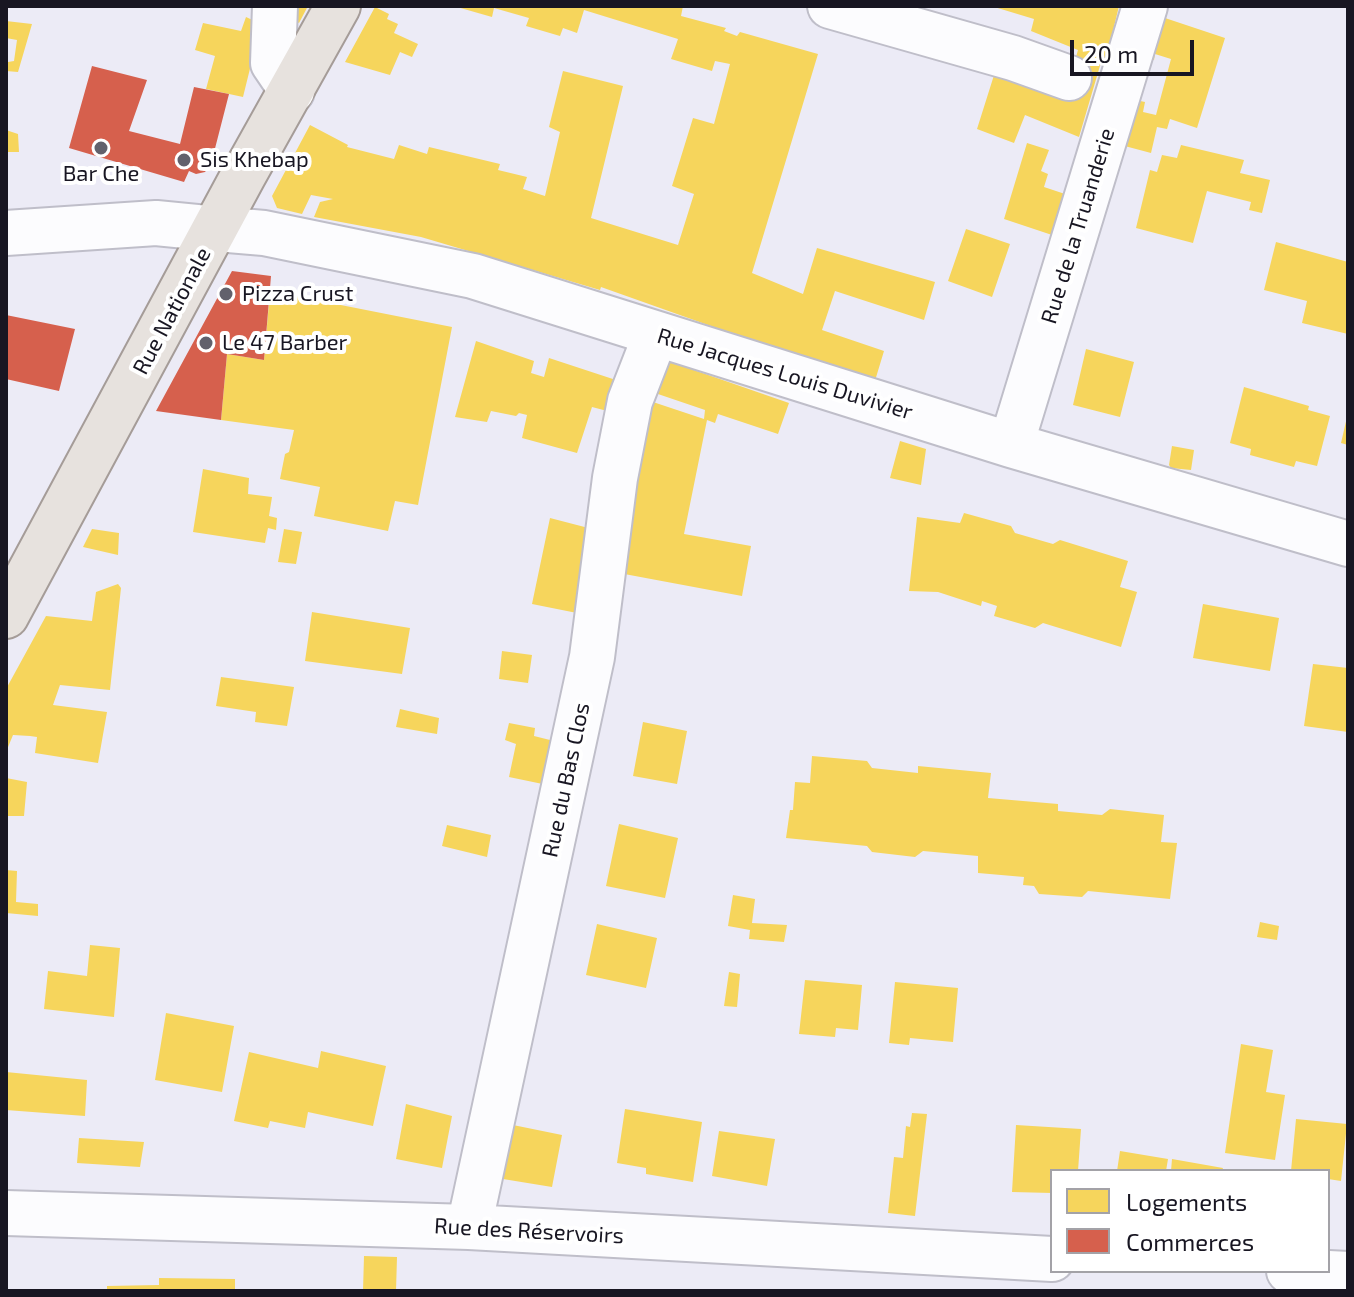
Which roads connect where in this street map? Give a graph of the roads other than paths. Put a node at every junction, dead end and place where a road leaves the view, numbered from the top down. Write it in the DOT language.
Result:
graph roads {
  1 [pos="275,6"];
  2 [pos="338,6"];
  3 [pos="830,6"];
  4 [pos="1145,6"];
  5 [pos="1095,82"];
  6 [pos="292,91"];
  7 [pos="217,229"];
  8 [pos="6,233"];
  9 [pos="656,334"];
  10 [pos="1011,445"];
  11 [pos="1348,544"];
  12 [pos="6,616"];
  13 [pos="6,1213"];
  14 [pos="469,1227"];
  15 [pos="1050,1259"];
  1 -- 6 [label="street"];
  2 -- 6 [label="main road, Rue Nationale"];
  3 -- 5 [label="street"];
  4 -- 5 [label="street, Rue de la Truanderie"];
  5 -- 10 [label="street, Rue de la Truanderie"];
  6 -- 7 [label="main road, Rue Nationale"];
  7 -- 8 [label="street, Rue Jacques Louis Duvivier"];
  7 -- 9 [label="street, Rue Jacques Louis Duvivier"];
  7 -- 12 [label="main road, Rue Nationale"];
  9 -- 10 [label="street, Rue Jacques Louis Duvivier"];
  9 -- 14 [label="street, Rue du Bas Clos"];
  10 -- 11 [label="street, Rue Jacques Louis Duvivier"];
  13 -- 14 [label="street, Rue des Réservoirs"];
  14 -- 15 [label="street, Rue des Réservoirs"];
}
